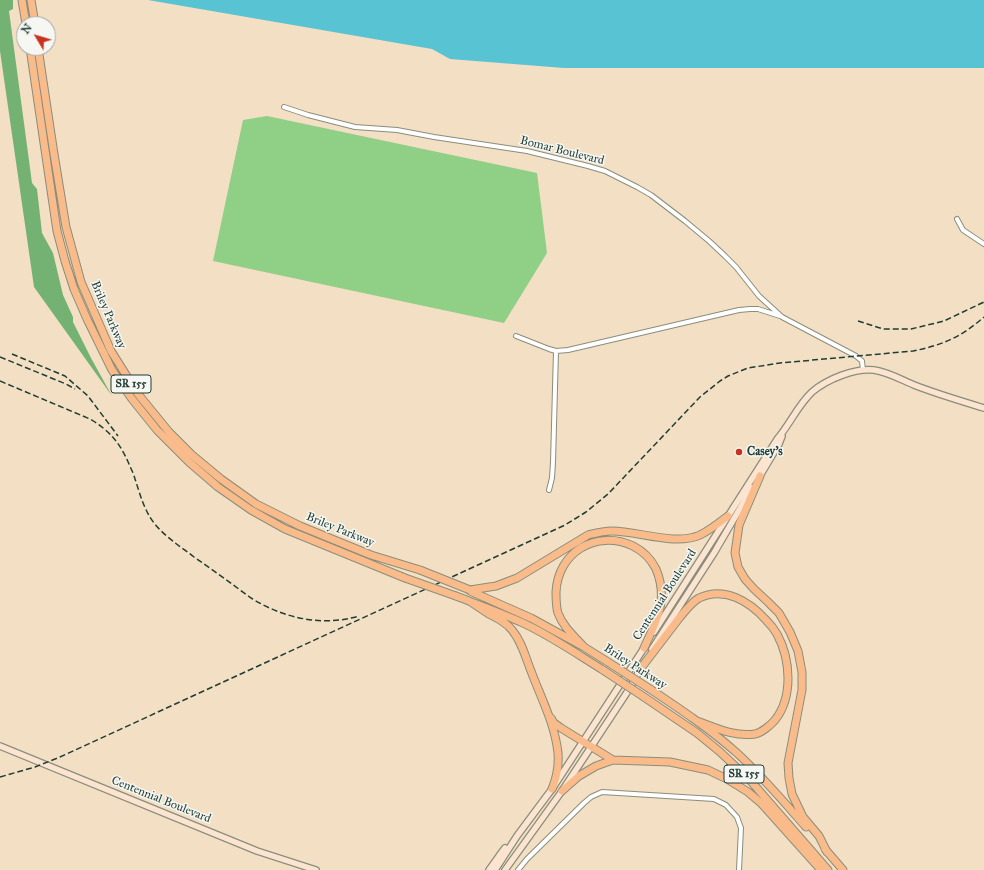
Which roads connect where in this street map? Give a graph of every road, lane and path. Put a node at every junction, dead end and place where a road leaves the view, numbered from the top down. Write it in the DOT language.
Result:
graph roads {
  1 [pos="23,1"];
  2 [pos="31,2"];
  3 [pos="25,16"];
  4 [pos="34,16"];
  5 [pos="31,56"];
  6 [pos="39,56"];
  7 [pos="284,107"];
  8 [pos="957,219"];
  9 [pos="984,244"];
  10 [pos="782,317"];
  11 [pos="516,336"];
  12 [pos="556,351"];
  13 [pos="863,370"];
  14 [pos="984,408"];
  15 [pos="785,430"];
  16 [pos="760,476"];
  17 [pos="549,490"];
  18 [pos="728,516"];
  19 [pos="470,590"];
  20 [pos="471,602"];
  21 [pos="584,647"];
  22 [pos="644,648"];
  23 [pos="641,668"];
  24 [pos="549,715"];
  25 [pos="697,721"];
  26 [pos="583,742"];
  27 [pos="0,746"];
  28 [pos="591,747"];
  29 [pos="613,760"];
  30 [pos="552,789"];
  31 [pos="562,791"];
  32 [pos="517,836"];
  33 [pos="827,852"];
  34 [pos="316,870"];
  35 [pos="489,870"];
  36 [pos="494,870"];
  37 [pos="505,870"];
  38 [pos="518,870"];
  39 [pos="739,870"];
  40 [pos="821,870"];
  41 [pos="828,870"];
  42 [pos="843,870"];
  1 -- 3 [label="highway"];
  2 -- 4 [label="highway"];
  5 -- 20 [label="highway, Briley Parkway / SR 155, bridge"];
  6 -- 19 [label="highway, Briley Parkway / SR 155, bridge"];
  7 -- 10 [label="street, Bomar Boulevard"];
  8 -- 9 [label="street"];
  10 -- 12 [label="street"];
  10 -- 13 [label="street, Bomar Boulevard"];
  11 -- 12 [label="street"];
  12 -- 17 [label="street"];
  13 -- 14 [label="main road, Centennial Boulevard"];
  13 -- 15 [label="main road, Centennial Boulevard"];
  15 -- 16 [label="main road, Centennial Boulevard"];
  15 -- 18 [label="main road, Centennial Boulevard"];
  16 -- 23 [label="main road, Centennial Boulevard"];
  16 -- 33 [label="highway"];
  18 -- 19 [label="highway"];
  18 -- 22 [label="main road, Centennial Boulevard"];
  19 -- 21 [label="highway, Briley Parkway / SR 155"];
  20 -- 24 [label="highway"];
  20 -- 41 [label="highway, Briley Parkway / SR 155, bridge"];
  21 -- 22 [label="highway"];
  21 -- 25 [label="highway, Briley Parkway / SR 155, bridge"];
  22 -- 26 [label="main road, Centennial Boulevard"];
  23 -- 25 [label="highway"];
  23 -- 28 [label="main road, Centennial Boulevard"];
  24 -- 26 [label="highway"];
  24 -- 30 [label="highway"];
  25 -- 33 [label="highway, Briley Parkway / SR 155"];
  26 -- 28 [label="highway"];
  26 -- 30 [label="main road, Centennial Boulevard"];
  27 -- 34 [label="main road, Centennial Boulevard"];
  28 -- 29 [label="highway"];
  28 -- 31 [label="main road, Centennial Boulevard"];
  29 -- 31 [label="highway"];
  29 -- 40 [label="highway"];
  30 -- 32 [label="main road, Centennial Boulevard"];
  31 -- 37 [label="main road, Centennial Boulevard"];
  32 -- 35 [label="main road"];
  32 -- 36 [label="main road, Centennial Boulevard"];
  33 -- 42 [label="highway, Briley Parkway / SR 155"];
  38 -- 39 [label="street"];
}
